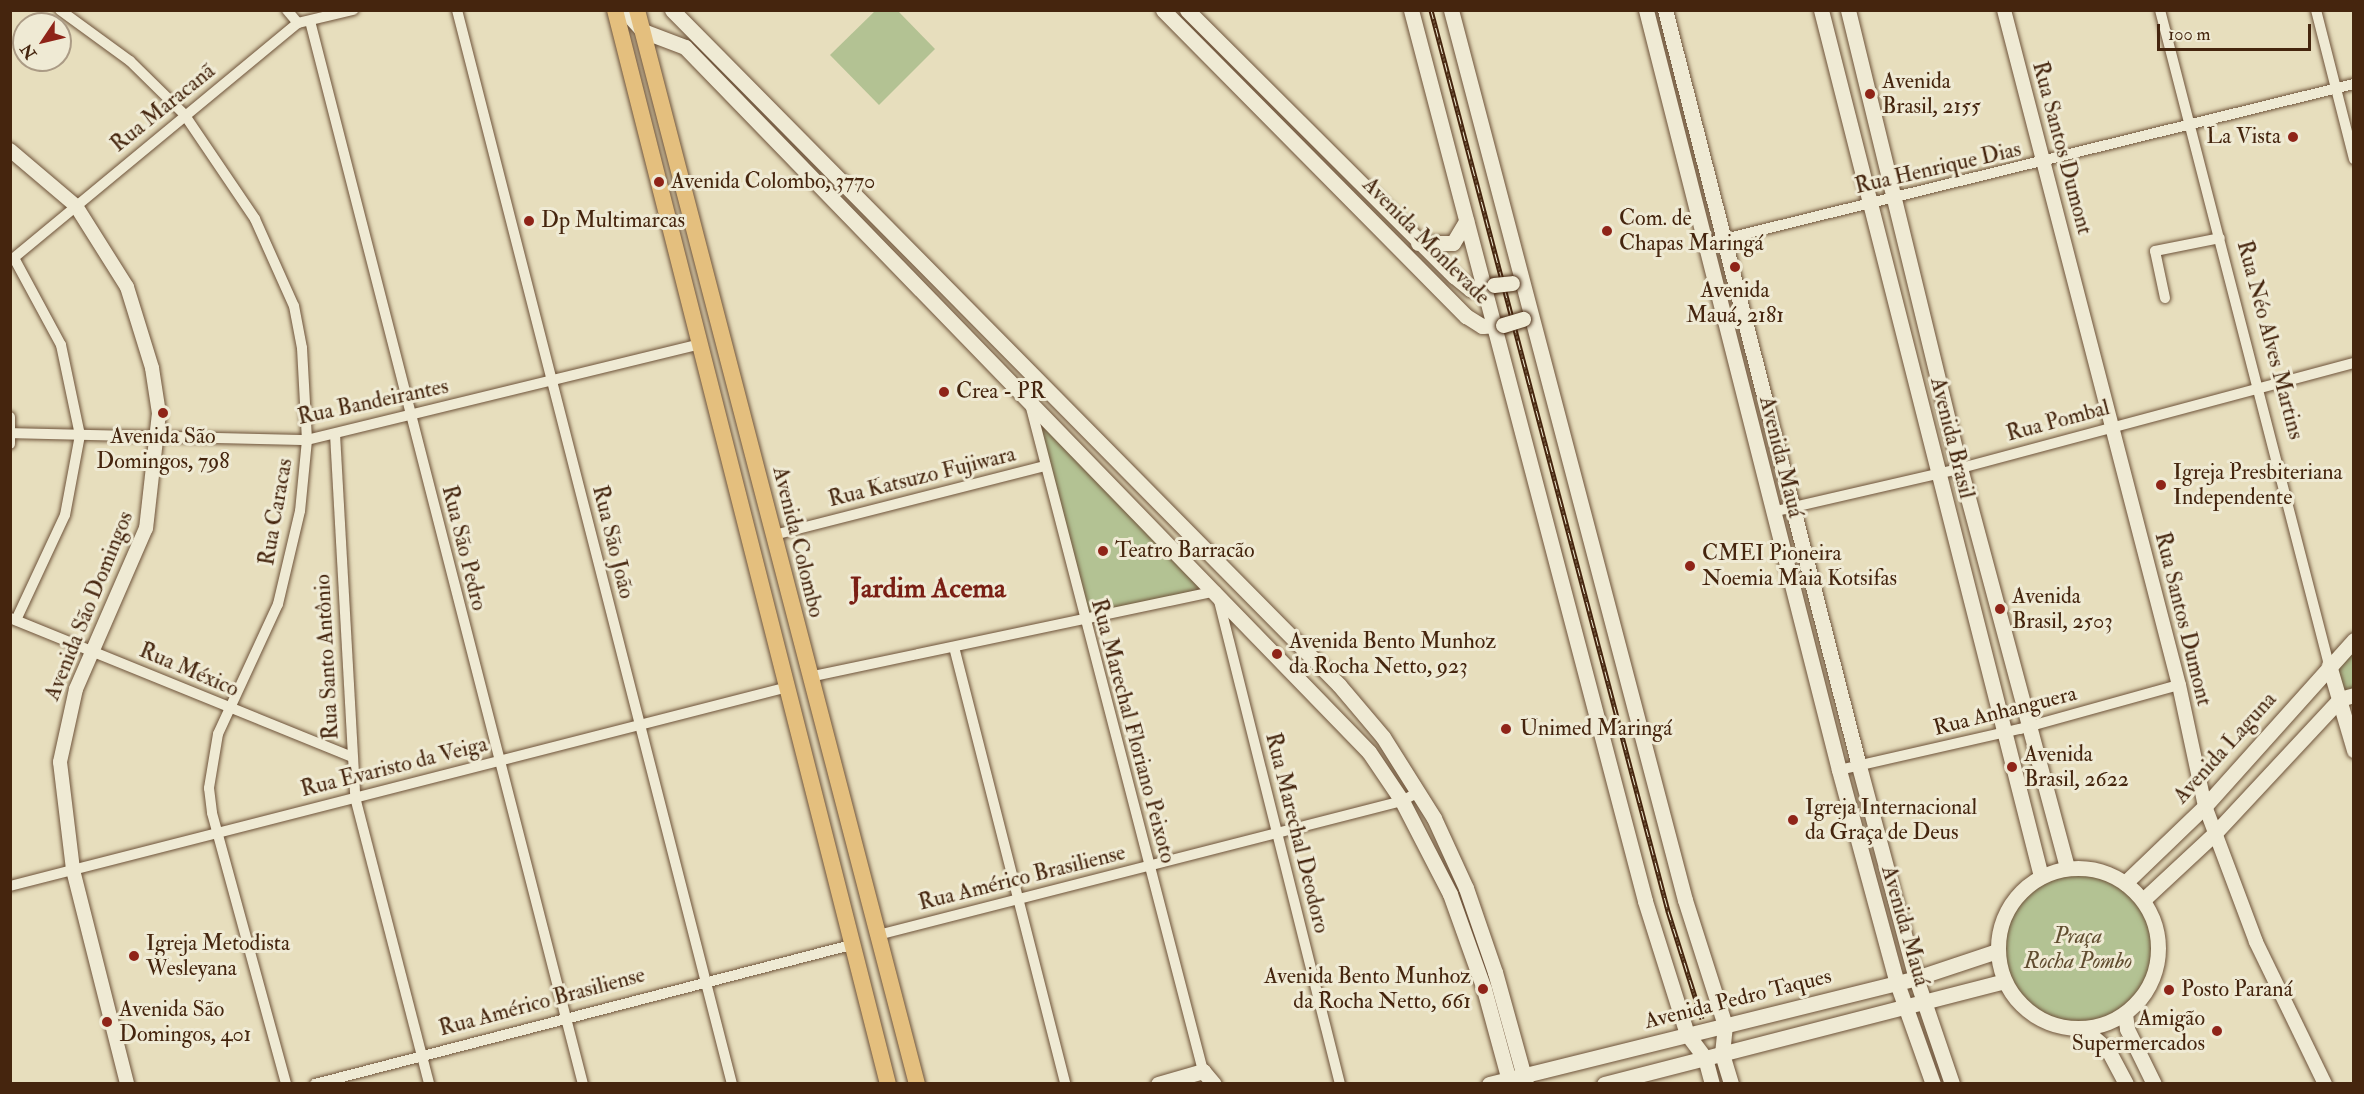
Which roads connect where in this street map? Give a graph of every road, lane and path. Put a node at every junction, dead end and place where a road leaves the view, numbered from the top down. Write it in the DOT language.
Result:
graph roads {
  1 [pos="60,10"];
  2 [pos="286,10"];
  3 [pos="297,10"];
  4 [pos="354,10"];
  5 [pos="457,10"];
  6 [pos="615,10"];
  7 [pos="624,10"];
  8 [pos="637,10"];
  9 [pos="672,10"];
  10 [pos="1163,10"];
  11 [pos="1187,10"];
  12 [pos="1412,10"];
  13 [pos="1450,10"];
  14 [pos="1646,10"];
  15 [pos="1665,10"];
  16 [pos="1821,10"];
  17 [pos="1848,10"];
  18 [pos="2004,10"];
  19 [pos="2160,10"];
  20 [pos="2316,10"];
  21 [pos="304,22"];
  22 [pos="643,31"];
  23 [pos="2354,84"];
  24 [pos="2336,88"];
  25 [pos="184,114"];
  26 [pos="2189,123"];
  27 [pos="650,146"];
  28 [pos="10,150"];
  29 [pos="2354,159"];
  30 [pos="2045,163"];
  31 [pos="1341,164"];
  32 [pos="825,166"];
  33 [pos="679,172"];
  34 [pos="1329,176"];
  35 [pos="811,180"];
  36 [pos="1892,200"];
  37 [pos="1870,204"];
  38 [pos="76,206"];
  39 [pos="1466,221"];
  40 [pos="2220,238"];
  41 [pos="1724,240"];
  42 [pos="1418,243"];
  43 [pos="1704,244"];
  44 [pos="12,260"];
  45 [pos="1488,286"];
  46 [pos="1518,287"];
  47 [pos="2164,298"];
  48 [pos="1527,316"];
  49 [pos="1498,325"];
  50 [pos="700,344"];
  51 [pos="2354,363"];
  52 [pos="551,380"];
  53 [pos="1042,386"];
  54 [pos="2259,386"];
  55 [pos="1029,400"];
  56 [pos="10,417"];
  57 [pos="411,418"];
  58 [pos="2113,426"];
  59 [pos="11,433"];
  60 [pos="158,434"];
  61 [pos="334,434"];
  62 [pos="80,435"];
  63 [pos="308,440"];
  64 [pos="10,444"];
  65 [pos="1045,466"];
  66 [pos="1960,468"];
  67 [pos="1938,473"];
  68 [pos="737,489"];
  69 [pos="765,502"];
  70 [pos="1793,508"];
  71 [pos="1772,512"];
  72 [pos="774,535"];
  73 [pos="1231,576"];
  74 [pos="1216,591"];
  75 [pos="13,619"];
  76 [pos="1083,620"];
  77 [pos="2354,640"];
  78 [pos="954,647"];
  79 [pos="92,650"];
  80 [pos="2329,665"];
  81 [pos="810,677"];
  82 [pos="2179,685"];
  83 [pos="788,687"];
  84 [pos="2347,697"];
  85 [pos="228,708"];
  86 [pos="639,725"];
  87 [pos="2028,727"];
  88 [pos="2005,733"];
  89 [pos="2354,750"];
  90 [pos="352,757"];
  91 [pos="499,761"];
  92 [pos="1859,766"];
  93 [pos="1839,770"];
  94 [pos="1418,792"];
  95 [pos="355,797"];
  96 [pos="1402,801"];
  97 [pos="2205,806"];
  98 [pos="843,807"];
  99 [pos="819,808"];
  100 [pos="848,826"];
  101 [pos="824,827"];
  102 [pos="218,833"];
  103 [pos="1277,833"];
  104 [pos="2215,833"];
  105 [pos="1149,866"];
  106 [pos="2067,868"];
  107 [pos="73,870"];
  108 [pos="2041,876"];
  109 [pos="2125,883"];
  110 [pos="10,886"];
  111 [pos="1017,900"];
  112 [pos="2143,900"];
  113 [pos="878,935"];
  114 [pos="851,945"];
  115 [pos="1997,951"];
  116 [pos="1495,972"];
  117 [pos="1479,976"];
  118 [pos="1916,978"];
  119 [pos="707,980"];
  120 [pos="2004,981"];
  121 [pos="1897,983"];
  122 [pos="1924,1002"];
  123 [pos="1905,1007"];
  124 [pos="2125,1014"];
  125 [pos="566,1017"];
  126 [pos="1725,1025"];
  127 [pos="2085,1030"];
  128 [pos="1687,1034"];
  129 [pos="422,1054"];
  130 [pos="1722,1054"];
  131 [pos="1705,1058"];
  132 [pos="1203,1071"];
  133 [pos="1517,1080"];
  134 [pos="127,1083"];
  135 [pos="286,1083"];
  136 [pos="315,1083"];
  137 [pos="429,1083"];
  138 [pos="583,1083"];
  139 [pos="732,1083"];
  140 [pos="888,1083"];
  141 [pos="917,1083"];
  142 [pos="1065,1083"];
  143 [pos="1158,1083"];
  144 [pos="1214,1083"];
  145 [pos="1340,1083"];
  146 [pos="1489,1083"];
  147 [pos="1604,1083"];
  148 [pos="1713,1083"];
  149 [pos="1731,1083"];
  150 [pos="1933,1083"];
  151 [pos="1952,1083"];
  152 [pos="2126,1083"];
  153 [pos="2154,1083"];
  154 [pos="2325,1083"];
  1 -- 25 [label="street, Rua Caracas"];
  2 -- 21 [label="street"];
  3 -- 21 [label="street, Rua São Pedro"];
  4 -- 21 [label="street, Rua Maracanã"];
  5 -- 52 [label="street, Rua São João"];
  6 -- 27 [label="main road, Avenida Colombo"];
  7 -- 22 [label="main road"];
  8 -- 22 [label="main road, Avenida Colombo"];
  9 -- 32 [label="main road"];
  10 -- 34 [label="main road, Avenida Monlevade"];
  11 -- 31 [label="main road, Avenida Monlevade"];
  12 -- 39 [label="main road"];
  13 -- 46 [label="main road"];
  14 -- 43 [label="main road, Avenida Mauá"];
  15 -- 41 [label="main road, Avenida Mauá"];
  16 -- 37 [label="main road, Avenida Brasil"];
  17 -- 36 [label="main road, Avenida Brasil"];
  18 -- 30 [label="street, Rua Santos Dumont"];
  19 -- 26 [label="street, Rua Néo Alves Martins"];
  20 -- 24 [label="street"];
  21 -- 25 [label="street, Rua Maracanã"];
  21 -- 57 [label="street, Rua São Pedro"];
  22 -- 33 [label="main road, Avenida Colombo"];
  22 -- 35 [label="main road"];
  23 -- 24 [label="street, Rua Henrique Dias"];
  24 -- 26 [label="street, Rua Henrique Dias"];
  24 -- 29 [label="street"];
  25 -- 38 [label="street, Rua Maracanã"];
  25 -- 63 [label="street, Rua Caracas"];
  26 -- 30 [label="street, Rua Henrique Dias"];
  26 -- 40 [label="street, Rua Néo Alves Martins"];
  27 -- 33 [label="main road"];
  27 -- 50 [label="main road, Avenida Colombo"];
  28 -- 38 [label="street, Avenida São Domingos"];
  30 -- 36 [label="street, Rua Henrique Dias"];
  30 -- 58 [label="street, Rua Santos Dumont"];
  31 -- 34 [label="main road"];
  31 -- 42 [label="main road, Avenida Monlevade"];
  32 -- 35 [label="main road"];
  32 -- 53 [label="main road"];
  33 -- 69 [label="main road, Avenida Colombo"];
  34 -- 49 [label="main road, Avenida Monlevade"];
  35 -- 55 [label="main road"];
  36 -- 37 [label="street, Rua Henrique Dias"];
  36 -- 66 [label="main road, Avenida Brasil"];
  37 -- 41 [label="street, Rua Henrique Dias"];
  37 -- 67 [label="main road, Avenida Brasil"];
  38 -- 44 [label="street, Rua Maracanã"];
  38 -- 60 [label="street, Avenida São Domingos"];
  39 -- 42 [label="main road"];
  39 -- 45 [label="main road"];
  40 -- 47 [label="street"];
  40 -- 54 [label="street, Rua Néo Alves Martins"];
  41 -- 43 [label="street, Rua Henrique Dias"];
  41 -- 70 [label="main road, Avenida Mauá"];
  42 -- 45 [label="main road, Avenida Monlevade"];
  43 -- 71 [label="main road, Avenida Mauá"];
  44 -- 62 [label="street"];
  45 -- 46 [label="main road, Avenida Monlevade, bridge"];
  45 -- 49 [label="main road"];
  46 -- 48 [label="main road"];
  48 -- 49 [label="main road, Avenida Monlevade, bridge"];
  48 -- 126 [label="main road"];
  49 -- 128 [label="main road"];
  50 -- 52 [label="street, Rua Bandeirantes"];
  50 -- 68 [label="main road, Avenida Colombo"];
  51 -- 54 [label="street, Rua Pombal"];
  52 -- 57 [label="street, Rua Bandeirantes"];
  52 -- 86 [label="street, Rua São João"];
  53 -- 55 [label="street"];
  53 -- 73 [label="main road"];
  54 -- 58 [label="street, Rua Pombal"];
  54 -- 80 [label="street, Rua Néo Alves Martins"];
  55 -- 65 [label="street, Rua Marechal Floriano Peixoto"];
  55 -- 74 [label="main road"];
  56 -- 59 [label="street"];
  57 -- 61 [label="street, Rua Bandeirantes"];
  57 -- 91 [label="street, Rua São Pedro"];
  58 -- 66 [label="street, Rua Pombal"];
  58 -- 82 [label="street, Rua Santos Dumont"];
  59 -- 62 [label="street, Rua Bandeirantes"];
  59 -- 64 [label="street"];
  60 -- 62 [label="street, Rua Bandeirantes"];
  60 -- 63 [label="street, Rua Bandeirantes"];
  60 -- 79 [label="street, Avenida São Domingos"];
  61 -- 63 [label="street, Rua Bandeirantes"];
  61 -- 90 [label="street, Rua Santo Antônio"];
  62 -- 75 [label="street"];
  63 -- 85 [label="street, Rua Caracas"];
  65 -- 72 [label="street, Rua Katsuzo Fujiwara"];
  65 -- 76 [label="street, Rua Marechal Floriano Peixoto"];
  66 -- 67 [label="street, Rua Pombal"];
  66 -- 87 [label="main road, Avenida Brasil"];
  67 -- 70 [label="street, Rua Pombal"];
  67 -- 88 [label="main road, Avenida Brasil"];
  68 -- 69 [label="main road"];
  68 -- 83 [label="main road, Avenida Colombo"];
  69 -- 72 [label="main road, Avenida Colombo"];
  70 -- 71 [label="street, Rua Pombal"];
  70 -- 92 [label="main road, Avenida Mauá"];
  71 -- 93 [label="main road, Avenida Mauá"];
  72 -- 81 [label="main road, Avenida Colombo"];
  73 -- 74 [label="street"];
  73 -- 94 [label="main road"];
  74 -- 76 [label="street"];
  74 -- 96 [label="main road"];
  74 -- 103 [label="street, Rua Marechal Deodoro"];
  75 -- 79 [label="street, Rua México"];
  76 -- 78 [label="street"];
  76 -- 105 [label="street, Rua Marechal Floriano Peixoto"];
  77 -- 80 [label="main road, Avenida Laguna"];
  78 -- 81 [label="street"];
  78 -- 111 [label="street"];
  79 -- 85 [label="street, Rua México"];
  79 -- 107 [label="street, Avenida São Domingos"];
  80 -- 84 [label="main road, Rua Néo Alves Martins"];
  80 -- 97 [label="main road, Avenida Laguna"];
  81 -- 98 [label="main road, Avenida Colombo"];
  82 -- 87 [label="street, Rua Anhanguera"];
  82 -- 97 [label="street, Rua Santos Dumont"];
  83 -- 86 [label="street, Rua Evaristo da Veiga"];
  83 -- 99 [label="main road, Avenida Colombo"];
  84 -- 89 [label="main road, Rua Néo Alves Martins"];
  84 -- 104 [label="main road"];
  85 -- 90 [label="street, Rua México"];
  85 -- 102 [label="street, Rua Caracas"];
  86 -- 91 [label="street, Rua Evaristo da Veiga"];
  86 -- 119 [label="street, Rua São João"];
  87 -- 88 [label="street, Rua Anhanguera"];
  87 -- 106 [label="main road, Avenida Brasil"];
  88 -- 92 [label="street, Rua Anhanguera"];
  88 -- 108 [label="main road, Avenida Brasil"];
  90 -- 95 [label="street, Rua Santo Antônio"];
  91 -- 95 [label="street, Rua Evaristo da Veiga"];
  91 -- 125 [label="street, Rua São Pedro"];
  92 -- 93 [label="street, Rua Anhanguera"];
  92 -- 118 [label="main road, Avenida Mauá"];
  93 -- 121 [label="main road, Avenida Mauá"];
  94 -- 96 [label="street, Rua Américo Brasiliense"];
  94 -- 116 [label="main road"];
  95 -- 102 [label="street, Rua Evaristo da Veiga"];
  95 -- 129 [label="street, Rua Santo Antônio"];
  96 -- 103 [label="street, Rua Américo Brasiliense"];
  96 -- 117 [label="main road"];
  97 -- 104 [label="street, Rua Santos Dumont"];
  97 -- 109 [label="main road, Avenida Laguna"];
  98 -- 99 [label="main road"];
  98 -- 100 [label="main road, Avenida Colombo"];
  99 -- 101 [label="main road, Avenida Colombo"];
  100 -- 101 [label="main road"];
  100 -- 113 [label="main road, Avenida Colombo"];
  101 -- 114 [label="main road, Avenida Colombo"];
  102 -- 107 [label="street, Rua Evaristo da Veiga"];
  102 -- 135 [label="street, Rua Caracas"];
  103 -- 105 [label="street, Rua Américo Brasiliense"];
  103 -- 145 [label="street, Rua Marechal Deodoro"];
  104 -- 112 [label="main road"];
  104 -- 154 [label="street, Rua Santos Dumont"];
  105 -- 111 [label="street, Rua Américo Brasiliense"];
  105 -- 132 [label="street, Rua Marechal Floriano Peixoto"];
  106 -- 108 [label="main road"];
  106 -- 109 [label="main road"];
  107 -- 110 [label="street, Rua Evaristo da Veiga"];
  107 -- 134 [label="street, Avenida São Domingos"];
  108 -- 115 [label="main road"];
  109 -- 112 [label="main road"];
  111 -- 113 [label="street, Rua Américo Brasiliense"];
  111 -- 142 [label="street"];
  112 -- 124 [label="main road"];
  113 -- 141 [label="main road, Avenida Colombo"];
  114 -- 119 [label="street, Rua Américo Brasiliense"];
  114 -- 140 [label="main road, Avenida Colombo"];
  115 -- 118 [label="main road, Avenida Pedro Taques"];
  115 -- 120 [label="main road"];
  116 -- 117 [label="main road"];
  116 -- 133 [label="main road"];
  117 -- 133 [label="main road"];
  118 -- 121 [label="main road, Avenida Pedro Taques"];
  118 -- 122 [label="main road, Avenida Mauá"];
  119 -- 125 [label="street, Rua Américo Brasiliense"];
  119 -- 139 [label="street, Rua São João"];
  120 -- 122 [label="main road"];
  120 -- 127 [label="main road"];
  121 -- 123 [label="main road, Avenida Mauá"];
  121 -- 126 [label="main road, Avenida Pedro Taques"];
  122 -- 123 [label="main road"];
  122 -- 151 [label="main road, Avenida Mauá"];
  123 -- 130 [label="main road"];
  123 -- 150 [label="main road, Avenida Mauá"];
  124 -- 127 [label="main road"];
  124 -- 153 [label="main road"];
  125 -- 129 [label="street, Rua Américo Brasiliense"];
  125 -- 138 [label="street, Rua São Pedro"];
  126 -- 128 [label="main road, Avenida Pedro Taques"];
  126 -- 130 [label="main road"];
  127 -- 152 [label="main road"];
  128 -- 131 [label="main road"];
  128 -- 133 [label="main road, Avenida Pedro Taques"];
  129 -- 136 [label="street, Rua Américo Brasiliense"];
  129 -- 137 [label="street, Rua Santo Antônio"];
  130 -- 131 [label="main road"];
  130 -- 149 [label="main road"];
  131 -- 147 [label="main road"];
  131 -- 148 [label="main road"];
  132 -- 143 [label="main road"];
  132 -- 144 [label="main road"];
  133 -- 146 [label="main road, Avenida Pedro Taques"];
}
